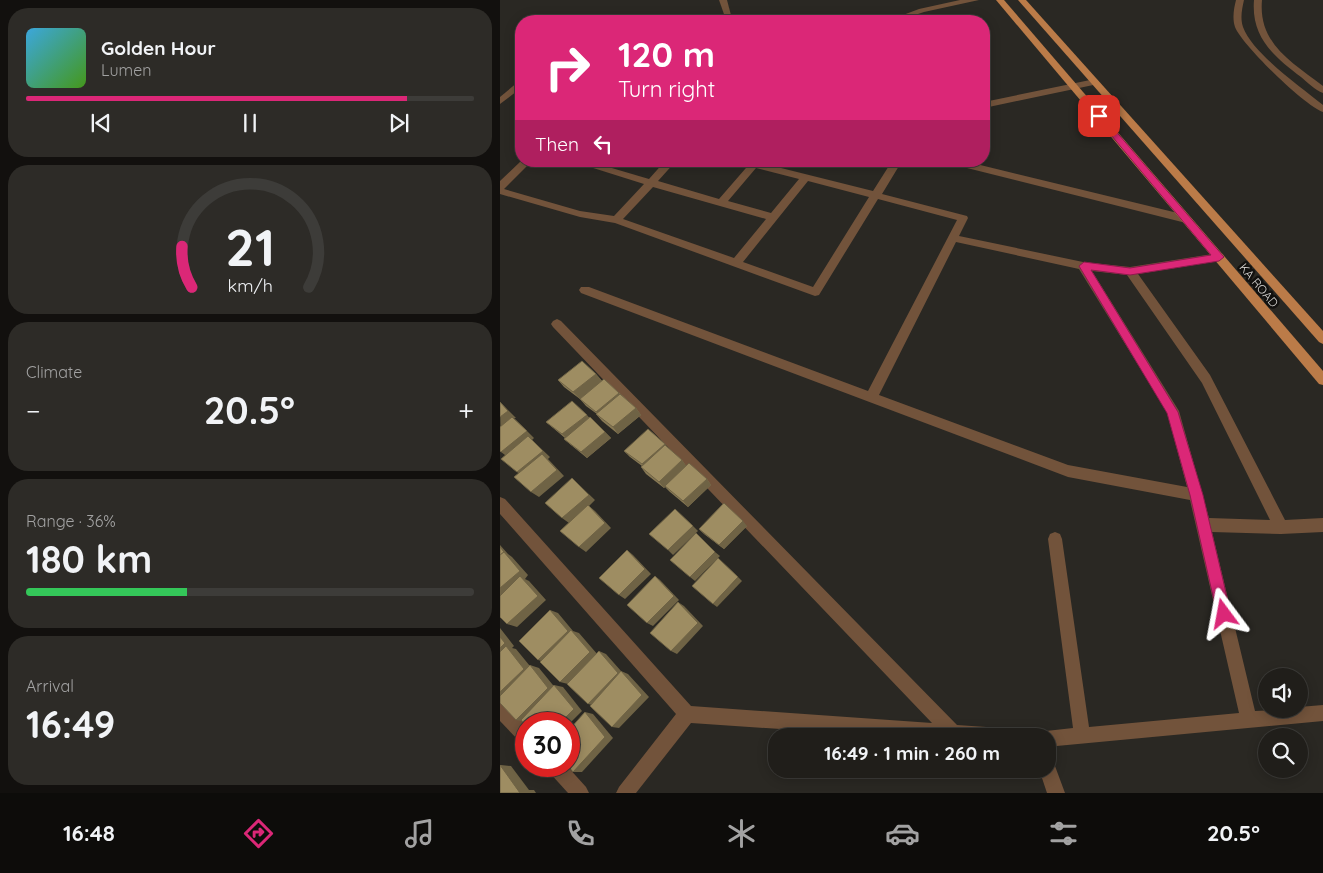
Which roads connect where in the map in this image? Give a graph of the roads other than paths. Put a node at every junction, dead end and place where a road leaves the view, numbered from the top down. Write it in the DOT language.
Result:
graph roads {
  1 [pos="723,0"];
  2 [pos="976,0"];
  3 [pos="1000,0"];
  4 [pos="1022,0"];
  5 [pos="1240,0"];
  6 [pos="1258,0"];
  7 [pos="728,15"];
  8 [pos="904,15"];
  9 [pos="1094,82"];
  10 [pos="1074,86"];
  11 [pos="515,89"];
  12 [pos="1323,90"];
  13 [pos="500,101"];
  14 [pos="990,104"];
  15 [pos="1323,109"];
  16 [pos="521,167"];
  17 [pos="602,167"];
  18 [pos="666,167"];
  19 [pos="752,167"];
  20 [pos="770,167"];
  21 [pos="894,167"];
  22 [pos="975,167"];
  23 [pos="806,177"];
  24 [pos="651,183"];
  25 [pos="500,187"];
  26 [pos="500,191"];
  27 [pos="876,195"];
  28 [pos="721,203"];
  29 [pos="773,217"];
  30 [pos="1186,219"];
  31 [pos="616,220"];
  32 [pos="953,238"];
  33 [pos="1219,257"];
  34 [pos="736,263"];
  35 [pos="1084,266"];
  36 [pos="1130,272"];
  37 [pos="585,290"];
  38 [pos="557,324"];
  39 [pos="1323,339"];
  40 [pos="1323,380"];
  41 [pos="871,398"];
  42 [pos="1196,495"];
  43 [pos="500,504"];
  44 [pos="1204,525"];
  45 [pos="1323,525"];
  46 [pos="1281,527"];
  47 [pos="1055,539"];
  48 [pos="500,709"];
  49 [pos="1323,713"];
  50 [pos="686,714"];
  51 [pos="1249,720"];
  52 [pos="515,725"];
  53 [pos="905,728"];
  54 [pos="949,728"];
  55 [pos="1082,736"];
  56 [pos="1056,738"];
  57 [pos="565,777"];
  58 [pos="1051,778"];
  59 [pos="580,793"];
  60 [pos="625,793"];
  61 [pos="1056,793"];
  1 -- 7 [label="street"];
  2 -- 8 [label="street"];
  3 -- 10 [label="main road, KA ROAD"];
  4 -- 9 [label="main road, KA ROAD"];
  5 -- 15 [label="street"];
  6 -- 12 [label="street"];
  9 -- 10 [label="street"];
  9 -- 39 [label="main road, KA ROAD"];
  10 -- 14 [label="street"];
  10 -- 30 [label="main road, KA ROAD"];
  11 -- 13 [label="street"];
  16 -- 25 [label="street"];
  17 -- 24 [label="street"];
  18 -- 24 [label="street"];
  19 -- 28 [label="street"];
  20 -- 23 [label="street"];
  21 -- 27 [label="street"];
  22 -- 30 [label="street"];
  23 -- 27 [label="street"];
  23 -- 29 [label="street"];
  24 -- 28 [label="street"];
  24 -- 31 [label="street"];
  26 -- 31 [label="street"];
  27 -- 32 [label="street"];
  27 -- 34 [label="street"];
  28 -- 29 [label="street"];
  29 -- 34 [label="street"];
  30 -- 33 [label="main road, KA ROAD"];
  31 -- 34 [label="street"];
  32 -- 35 [label="street"];
  32 -- 41 [label="street"];
  33 -- 36 [label="street"];
  33 -- 40 [label="main road, KA ROAD"];
  35 -- 36 [label="street"];
  35 -- 42 [label="street"];
  36 -- 46 [label="street"];
  37 -- 41 [label="street"];
  38 -- 54 [label="street"];
  41 -- 42 [label="street"];
  42 -- 44 [label="street"];
  43 -- 50 [label="street"];
  44 -- 46 [label="street"];
  44 -- 51 [label="street"];
  45 -- 46 [label="street"];
  47 -- 55 [label="street"];
  48 -- 52 [label="street"];
  49 -- 51 [label="street"];
  50 -- 53 [label="street"];
  50 -- 60 [label="street"];
  51 -- 55 [label="street"];
  55 -- 56 [label="street"];
  57 -- 59 [label="street"];
  58 -- 61 [label="street"];
}
